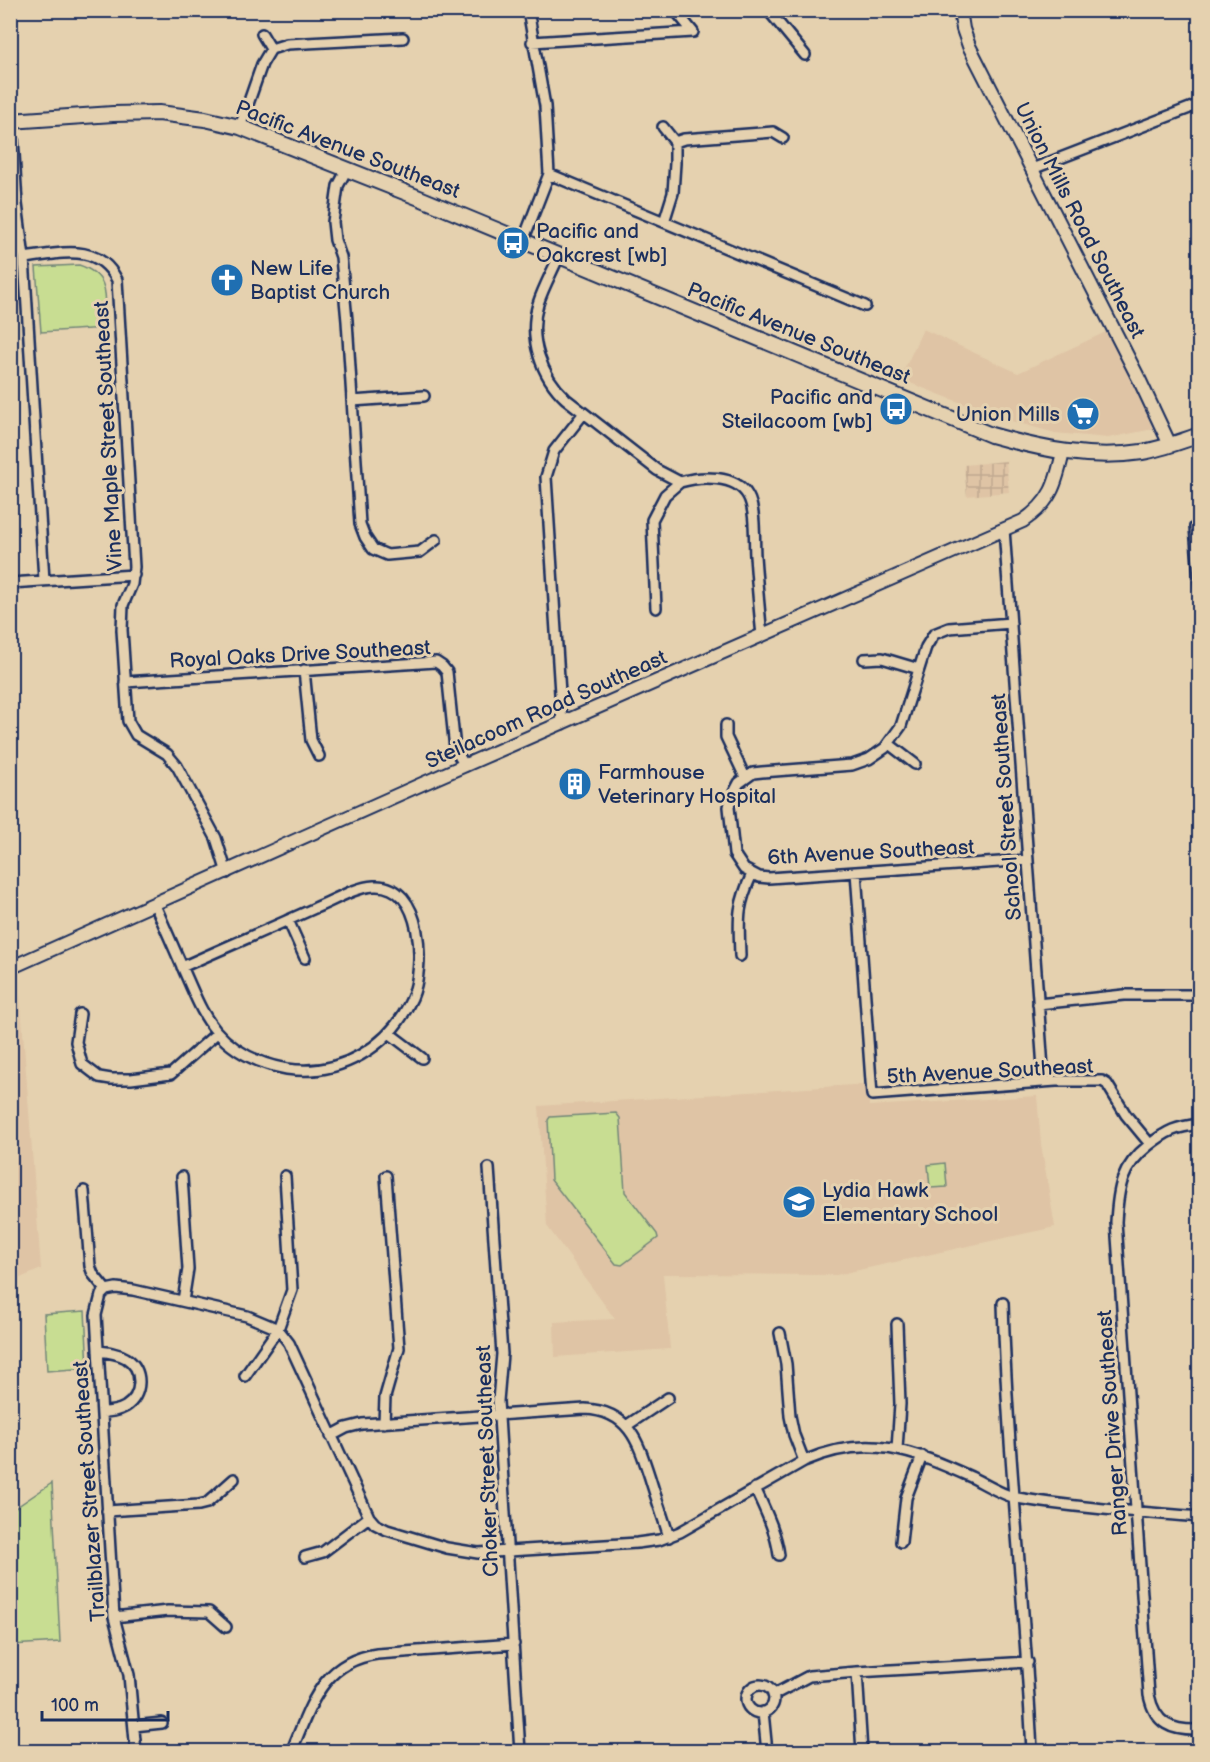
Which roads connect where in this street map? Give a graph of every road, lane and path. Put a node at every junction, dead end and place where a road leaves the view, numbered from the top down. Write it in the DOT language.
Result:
graph roads {
  1 [pos="528,10"];
  2 [pos="675,10"];
  3 [pos="768,10"];
  4 [pos="960,10"];
  5 [pos="262,34"];
  6 [pos="403,38"];
  7 [pos="532,42"];
  8 [pos="271,49"];
  9 [pos="806,56"];
  10 [pos="1200,104"];
  11 [pos="11,121"];
  12 [pos="240,127"];
  13 [pos="663,127"];
  14 [pos="783,138"];
  15 [pos="675,142"];
  16 [pos="347,169"];
  17 [pos="1032,169"];
  18 [pos="549,174"];
  19 [pos="664,222"];
  20 [pos="523,241"];
  21 [pos="559,256"];
  22 [pos="24,258"];
  23 [pos="865,306"];
  24 [pos="424,396"];
  25 [pos="352,401"];
  26 [pos="584,413"];
  27 [pos="1200,435"];
  28 [pos="1170,445"];
  29 [pos="1063,452"];
  30 [pos="680,482"];
  31 [pos="1195,527"];
  32 [pos="1004,529"];
  33 [pos="436,540"];
  34 [pos="134,575"];
  35 [pos="44,580"];
  36 [pos="10,583"];
  37 [pos="1200,590"];
  38 [pos="656,608"];
  39 [pos="1011,623"];
  40 [pos="762,635"];
  41 [pos="864,659"];
  42 [pos="919,669"];
  43 [pos="304,670"];
  44 [pos="125,682"];
  45 [pos="562,723"];
  46 [pos="726,725"];
  47 [pos="889,744"];
  48 [pos="319,756"];
  49 [pos="915,764"];
  50 [pos="465,766"];
  51 [pos="745,777"];
  52 [pos="1028,860"];
  53 [pos="856,872"];
  54 [pos="226,873"];
  55 [pos="752,874"];
  56 [pos="154,905"];
  57 [pos="288,920"];
  58 [pos="740,956"];
  59 [pos="305,958"];
  60 [pos="182,967"];
  61 [pos="10,968"];
  62 [pos="1200,995"];
  63 [pos="1038,1004"];
  64 [pos="80,1014"];
  65 [pos="217,1033"];
  66 [pos="389,1033"];
  67 [pos="422,1058"];
  68 [pos="1044,1082"];
  69 [pos="1200,1124"];
  70 [pos="1150,1144"];
  71 [pos="489,1168"];
  72 [pos="285,1176"];
  73 [pos="386,1176"];
  74 [pos="182,1177"];
  75 [pos="84,1191"];
  76 [pos="106,1290"];
  77 [pos="183,1301"];
  78 [pos="1004,1303"];
  79 [pos="897,1324"];
  80 [pos="278,1329"];
  81 [pos="780,1334"];
  82 [pos="98,1352"];
  83 [pos="245,1376"];
  84 [pos="668,1398"];
  85 [pos="102,1412"];
  86 [pos="499,1415"];
  87 [pos="384,1423"];
  88 [pos="626,1426"];
  89 [pos="331,1436"];
  90 [pos="897,1449"];
  91 [pos="922,1456"];
  92 [pos="804,1461"];
  93 [pos="234,1479"];
  94 [pos="755,1488"];
  95 [pos="1014,1497"];
  96 [pos="108,1511"];
  97 [pos="1137,1511"];
  98 [pos="369,1517"];
  99 [pos="1200,1517"];
  100 [pos="669,1537"];
  101 [pos="901,1542"];
  102 [pos="509,1552"];
  103 [pos="779,1555"];
  104 [pos="305,1557"];
  105 [pos="114,1617"];
  106 [pos="226,1627"];
  107 [pos="514,1644"];
  108 [pos="1028,1662"];
  109 [pos="857,1672"];
  110 [pos="773,1695"];
  111 [pos="763,1712"];
  112 [pos="162,1723"];
  113 [pos="134,1726"];
  114 [pos="1200,1730"];
  115 [pos="136,1752"];
  116 [pos="291,1752"];
  117 [pos="520,1752"];
  118 [pos="767,1752"];
  119 [pos="862,1752"];
  120 [pos="1032,1752"];
  1 -- 7 [label="street"];
  2 -- 7 [label="street"];
  3 -- 9 [label="street"];
  4 -- 17 [label="street, Union Mills Road Southeast"];
  5 -- 8 [label="street"];
  6 -- 8 [label="street"];
  7 -- 18 [label="street"];
  8 -- 12 [label="street"];
  10 -- 17 [label="street"];
  11 -- 12 [label="main road, Pacific Avenue Southeast"];
  11 -- 22 [label="street"];
  12 -- 16 [label="main road, Pacific Avenue Southeast"];
  13 -- 15 [label="street"];
  14 -- 15 [label="street"];
  15 -- 19 [label="street"];
  16 -- 20 [label="main road, Pacific Avenue Southeast"];
  16 -- 25 [label="street"];
  17 -- 28 [label="street, Union Mills Road Southeast"];
  18 -- 19 [label="street"];
  18 -- 20 [label="street"];
  19 -- 23 [label="street"];
  20 -- 21 [label="main road, Pacific Avenue Southeast"];
  21 -- 26 [label="street"];
  21 -- 29 [label="main road, Pacific Avenue Southeast"];
  22 -- 34 [label="street, Vine Maple Street Southeast"];
  22 -- 35 [label="street"];
  24 -- 25 [label="street"];
  25 -- 33 [label="street"];
  26 -- 30 [label="street"];
  26 -- 45 [label="street"];
  27 -- 28 [label="main road, Pacific Avenue Southeast"];
  28 -- 29 [label="main road, Pacific Avenue Southeast"];
  29 -- 32 [label="street, Steilacoom Road Southeast"];
  30 -- 38 [label="street"];
  30 -- 40 [label="street"];
  31 -- 37 [label="street"];
  32 -- 39 [label="street, School Street Southeast"];
  32 -- 40 [label="street, Steilacoom Road Southeast"];
  34 -- 35 [label="street"];
  34 -- 44 [label="street, Vine Maple Street Southeast"];
  35 -- 36 [label="street"];
  39 -- 42 [label="street"];
  39 -- 52 [label="street, School Street Southeast"];
  40 -- 45 [label="street, Steilacoom Road Southeast"];
  41 -- 42 [label="street"];
  42 -- 47 [label="street"];
  43 -- 44 [label="street, Royal Oaks Drive Southeast"];
  43 -- 48 [label="street"];
  43 -- 50 [label="street, Royal Oaks Drive Southeast"];
  44 -- 54 [label="street, Vine Maple Street Southeast"];
  45 -- 50 [label="street, Steilacoom Road Southeast"];
  46 -- 51 [label="street"];
  47 -- 49 [label="street"];
  47 -- 51 [label="street"];
  50 -- 54 [label="street, Steilacoom Road Southeast"];
  51 -- 55 [label="street"];
  52 -- 53 [label="street, 6th Avenue Southeast"];
  52 -- 63 [label="street, School Street Southeast"];
  53 -- 55 [label="street, 6th Avenue Southeast"];
  53 -- 68 [label="street, 5th Avenue Southeast"];
  54 -- 56 [label="street, Steilacoom Road Southeast"];
  55 -- 58 [label="street"];
  56 -- 60 [label="street"];
  56 -- 61 [label="street, Steilacoom Road Southeast"];
  57 -- 59 [label="street"];
  57 -- 60 [label="street"];
  57 -- 66 [label="street"];
  60 -- 65 [label="street"];
  62 -- 63 [label="street"];
  63 -- 68 [label="street, School Street Southeast"];
  64 -- 65 [label="street"];
  65 -- 66 [label="street"];
  66 -- 67 [label="street"];
  68 -- 70 [label="street, 5th Avenue Southeast"];
  69 -- 70 [label="street, Ranger Drive Southeast"];
  70 -- 97 [label="street, Ranger Drive Southeast"];
  71 -- 86 [label="street, Choker Street Southeast"];
  72 -- 80 [label="street"];
  73 -- 87 [label="street"];
  74 -- 77 [label="street"];
  75 -- 76 [label="street"];
  76 -- 77 [label="street"];
  76 -- 82 [label="street, Trailblazer Street Southeast"];
  77 -- 80 [label="street"];
  78 -- 95 [label="street"];
  79 -- 90 [label="street"];
  80 -- 83 [label="street"];
  80 -- 89 [label="street"];
  81 -- 92 [label="street"];
  82 -- 85 [label="street, Trailblazer Street Southeast"];
  82 -- 85 [label="street"];
  84 -- 88 [label="street"];
  85 -- 96 [label="street, Trailblazer Street Southeast"];
  86 -- 87 [label="street"];
  86 -- 88 [label="street"];
  86 -- 102 [label="street, Choker Street Southeast"];
  87 -- 89 [label="street"];
  88 -- 100 [label="street"];
  89 -- 98 [label="street"];
  90 -- 91 [label="street"];
  90 -- 92 [label="street"];
  91 -- 95 [label="street"];
  91 -- 101 [label="street"];
  92 -- 94 [label="street"];
  93 -- 96 [label="street"];
  94 -- 100 [label="street"];
  94 -- 103 [label="street"];
  95 -- 97 [label="street"];
  95 -- 108 [label="street"];
  96 -- 105 [label="street, Trailblazer Street Southeast"];
  97 -- 99 [label="street"];
  97 -- 114 [label="street, Ranger Drive Southeast"];
  98 -- 102 [label="street"];
  98 -- 104 [label="street"];
  100 -- 102 [label="street"];
  102 -- 107 [label="street, Choker Street Southeast"];
  105 -- 106 [label="street"];
  105 -- 113 [label="street, Trailblazer Street Southeast"];
  107 -- 116 [label="street"];
  107 -- 117 [label="street, Choker Street Southeast"];
  108 -- 109 [label="street"];
  108 -- 120 [label="street"];
  109 -- 110 [label="street"];
  109 -- 119 [label="street"];
  110 -- 111 [label="street"];
  110 -- 111 [label="street"];
  111 -- 118 [label="street"];
  112 -- 113 [label="street"];
  113 -- 115 [label="street, Trailblazer Street Southeast"];
}
